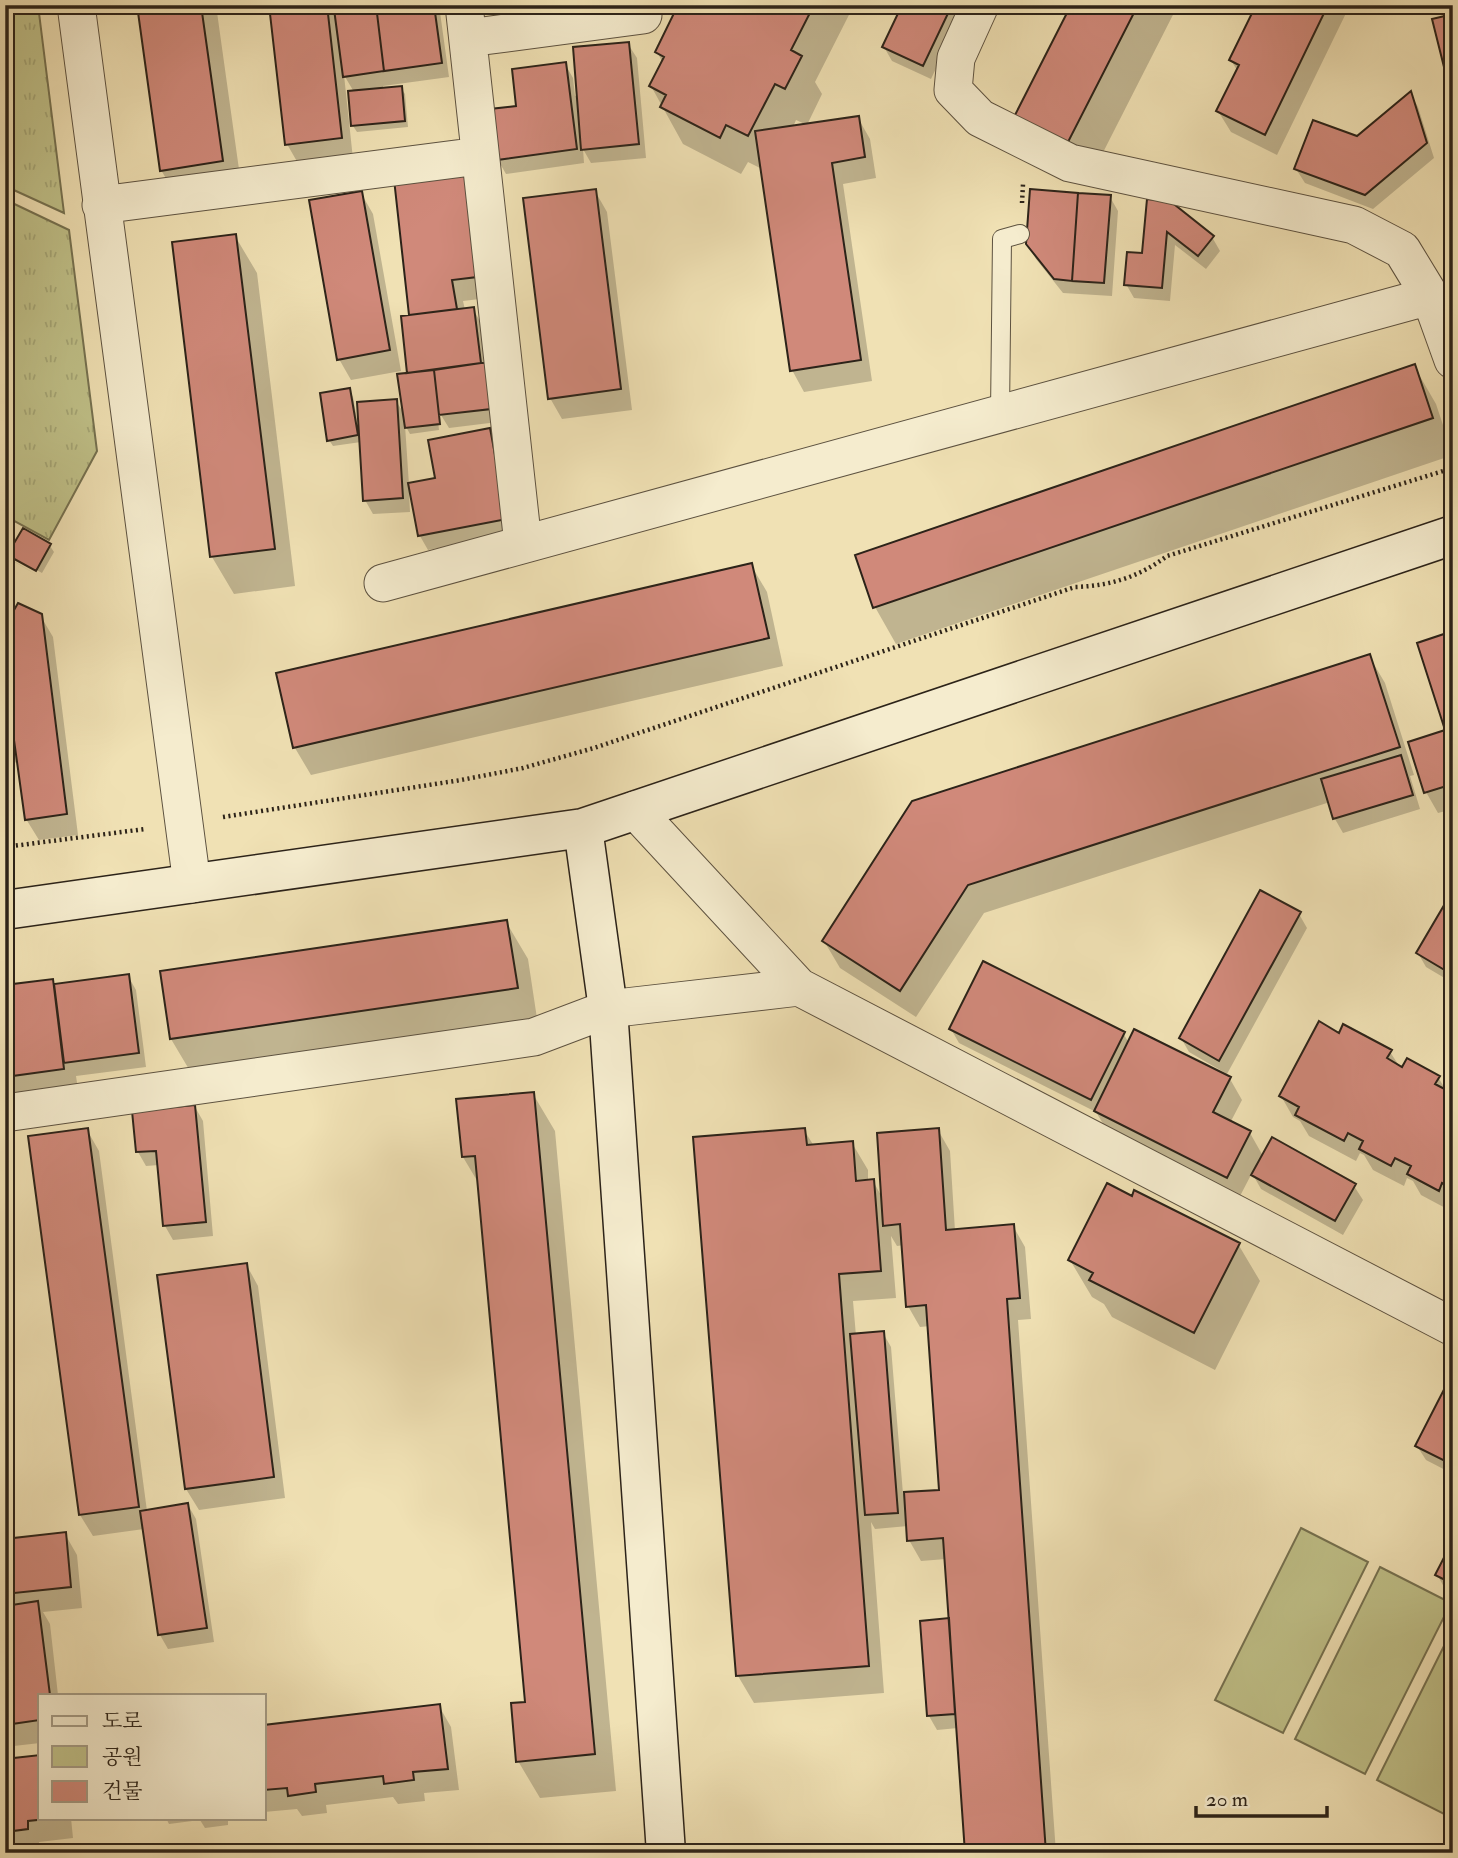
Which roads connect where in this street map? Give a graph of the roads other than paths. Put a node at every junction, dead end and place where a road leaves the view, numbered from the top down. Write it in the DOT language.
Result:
graph roads {
  1 [pos="76,5"];
  2 [pos="980,5"];
  3 [pos="643,15"];
  4 [pos="466,22"];
  5 [pos="479,156"];
  6 [pos="101,205"];
  7 [pos="1020,234"];
  8 [pos="1430,296"];
  9 [pos="1453,360"];
  10 [pos="1000,413"];
  11 [pos="1453,535"];
  12 [pos="523,544"];
  13 [pos="383,583"];
  14 [pos="635,810"];
  15 [pos="583,828"];
  16 [pos="192,884"];
  17 [pos="5,910"];
  18 [pos="799,987"];
  19 [pos="608,1009"];
  20 [pos="5,1113"];
  21 [pos="1453,1327"];
  22 [pos="666,1853"];
  1 -- 6 [label="street"];
  2 -- 8 [label="street"];
  3 -- 4 [label="street"];
  4 -- 5 [label="street"];
  5 -- 6 [label="street"];
  5 -- 12 [label="street"];
  6 -- 16 [label="street"];
  7 -- 10 [label="lane"];
  8 -- 9 [label="street"];
  8 -- 10 [label="street"];
  10 -- 12 [label="street"];
  11 -- 14 [label="main road"];
  12 -- 13 [label="street"];
  14 -- 15 [label="main road"];
  14 -- 18 [label="street"];
  15 -- 16 [label="main road"];
  15 -- 19 [label="main road"];
  16 -- 17 [label="main road"];
  18 -- 19 [label="street"];
  18 -- 21 [label="street"];
  19 -- 20 [label="street"];
  19 -- 22 [label="main road"];
}
